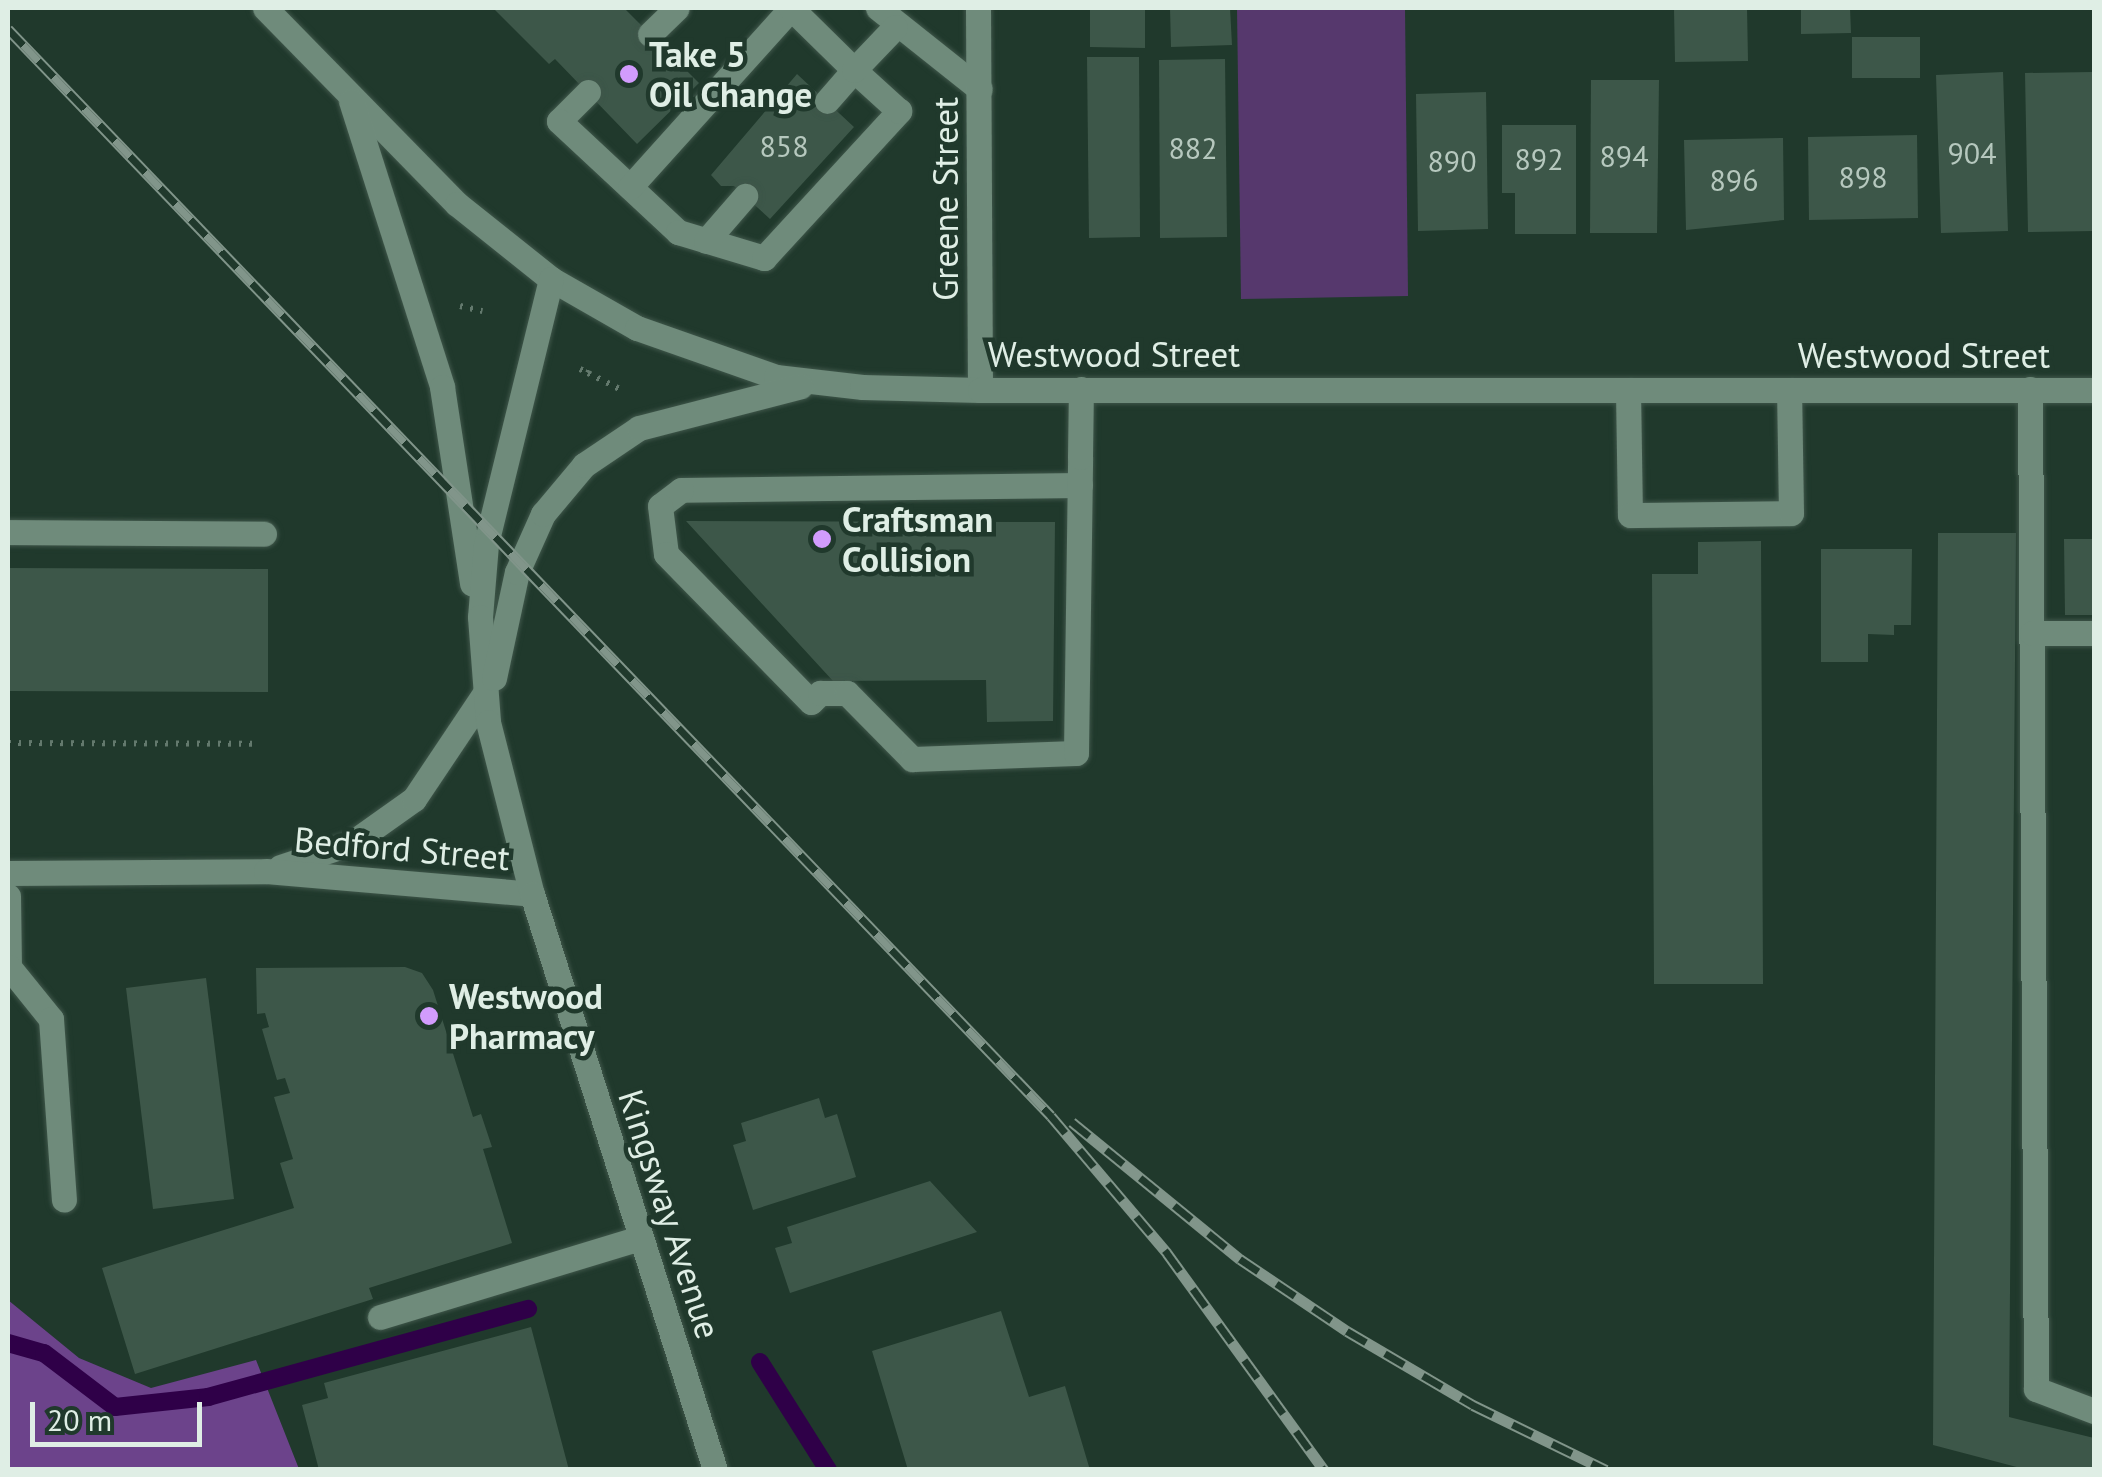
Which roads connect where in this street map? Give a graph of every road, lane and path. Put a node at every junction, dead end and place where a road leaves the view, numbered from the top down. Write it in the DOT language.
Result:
graph roads {
  1 [pos="265,8"];
  2 [pos="677,8"];
  3 [pos="791,8"];
  4 [pos="978,8"];
  5 [pos="886,17"];
  6 [pos="650,34"];
  7 [pos="854,70"];
  8 [pos="980,89"];
  9 [pos="588,92"];
  10 [pos="350,96"];
  11 [pos="827,102"];
  12 [pos="630,187"];
  13 [pos="745,196"];
  14 [pos="706,240"];
  15 [pos="551,279"];
  16 [pos="458,307"];
  17 [pos="482,311"];
  18 [pos="587,370"];
  19 [pos="816,382"];
  20 [pos="1081,389"];
  21 [pos="980,390"];
  22 [pos="1628,390"];
  23 [pos="1789,390"];
  24 [pos="2030,390"];
  25 [pos="2094,390"];
  26 [pos="627,393"];
  27 [pos="1080,485"];
  28 [pos="8,532"];
  29 [pos="264,534"];
  30 [pos="2032,633"];
  31 [pos="2094,633"];
  32 [pos="482,659"];
  33 [pos="485,693"];
  34 [pos="488,722"];
  35 [pos="8,743"];
  36 [pos="255,744"];
  37 [pos="266,872"];
  38 [pos="8,873"];
  39 [pos="532,894"];
  40 [pos="8,896"];
  41 [pos="64,1200"];
  42 [pos="640,1238"];
  43 [pos="380,1318"];
  44 [pos="2094,1411"];
  45 [pos="715,1470"];
  1 -- 10 [label="main road, Westwood Street"];
  2 -- 6 [label="main road"];
  3 -- 7 [label="main road"];
  3 -- 12 [label="main road"];
  4 -- 8 [label="main road, Greene Street"];
  5 -- 7 [label="main road"];
  5 -- 8 [label="main road"];
  7 -- 11 [label="main road"];
  7 -- 14 [label="main road"];
  8 -- 21 [label="main road, Greene Street"];
  9 -- 12 [label="main road"];
  10 -- 15 [label="main road, Westwood Street"];
  10 -- 32 [label="main road"];
  12 -- 14 [label="main road"];
  13 -- 14 [label="main road"];
  15 -- 19 [label="main road, Westwood Street"];
  15 -- 32 [label="main road, Kingsway Avenue"];
  16 -- 17 [label="path"];
  18 -- 26 [label="path"];
  19 -- 21 [label="main road, Westwood Street"];
  19 -- 34 [label="main road"];
  20 -- 21 [label="main road, Westwood Street"];
  20 -- 22 [label="main road, Westwood Street"];
  20 -- 27 [label="main road"];
  22 -- 23 [label="main road, Westwood Street"];
  22 -- 23 [label="main road"];
  23 -- 24 [label="main road, Westwood Street"];
  24 -- 25 [label="main road, Westwood Street"];
  24 -- 30 [label="main road"];
  27 -- 27 [label="main road"];
  28 -- 29 [label="main road"];
  30 -- 31 [label="main road"];
  30 -- 44 [label="main road"];
  32 -- 33 [label="main road, Kingsway Avenue"];
  33 -- 34 [label="main road, Kingsway Avenue"];
  33 -- 37 [label="main road, Bedford Street"];
  34 -- 39 [label="main road, Kingsway Avenue"];
  35 -- 36 [label="path"];
  37 -- 38 [label="main road, Bedford Street"];
  37 -- 39 [label="main road, Bedford Street"];
  39 -- 42 [label="main road, Kingsway Avenue"];
  40 -- 41 [label="main road"];
  42 -- 43 [label="main road"];
  42 -- 45 [label="main road, Kingsway Avenue"];
}
